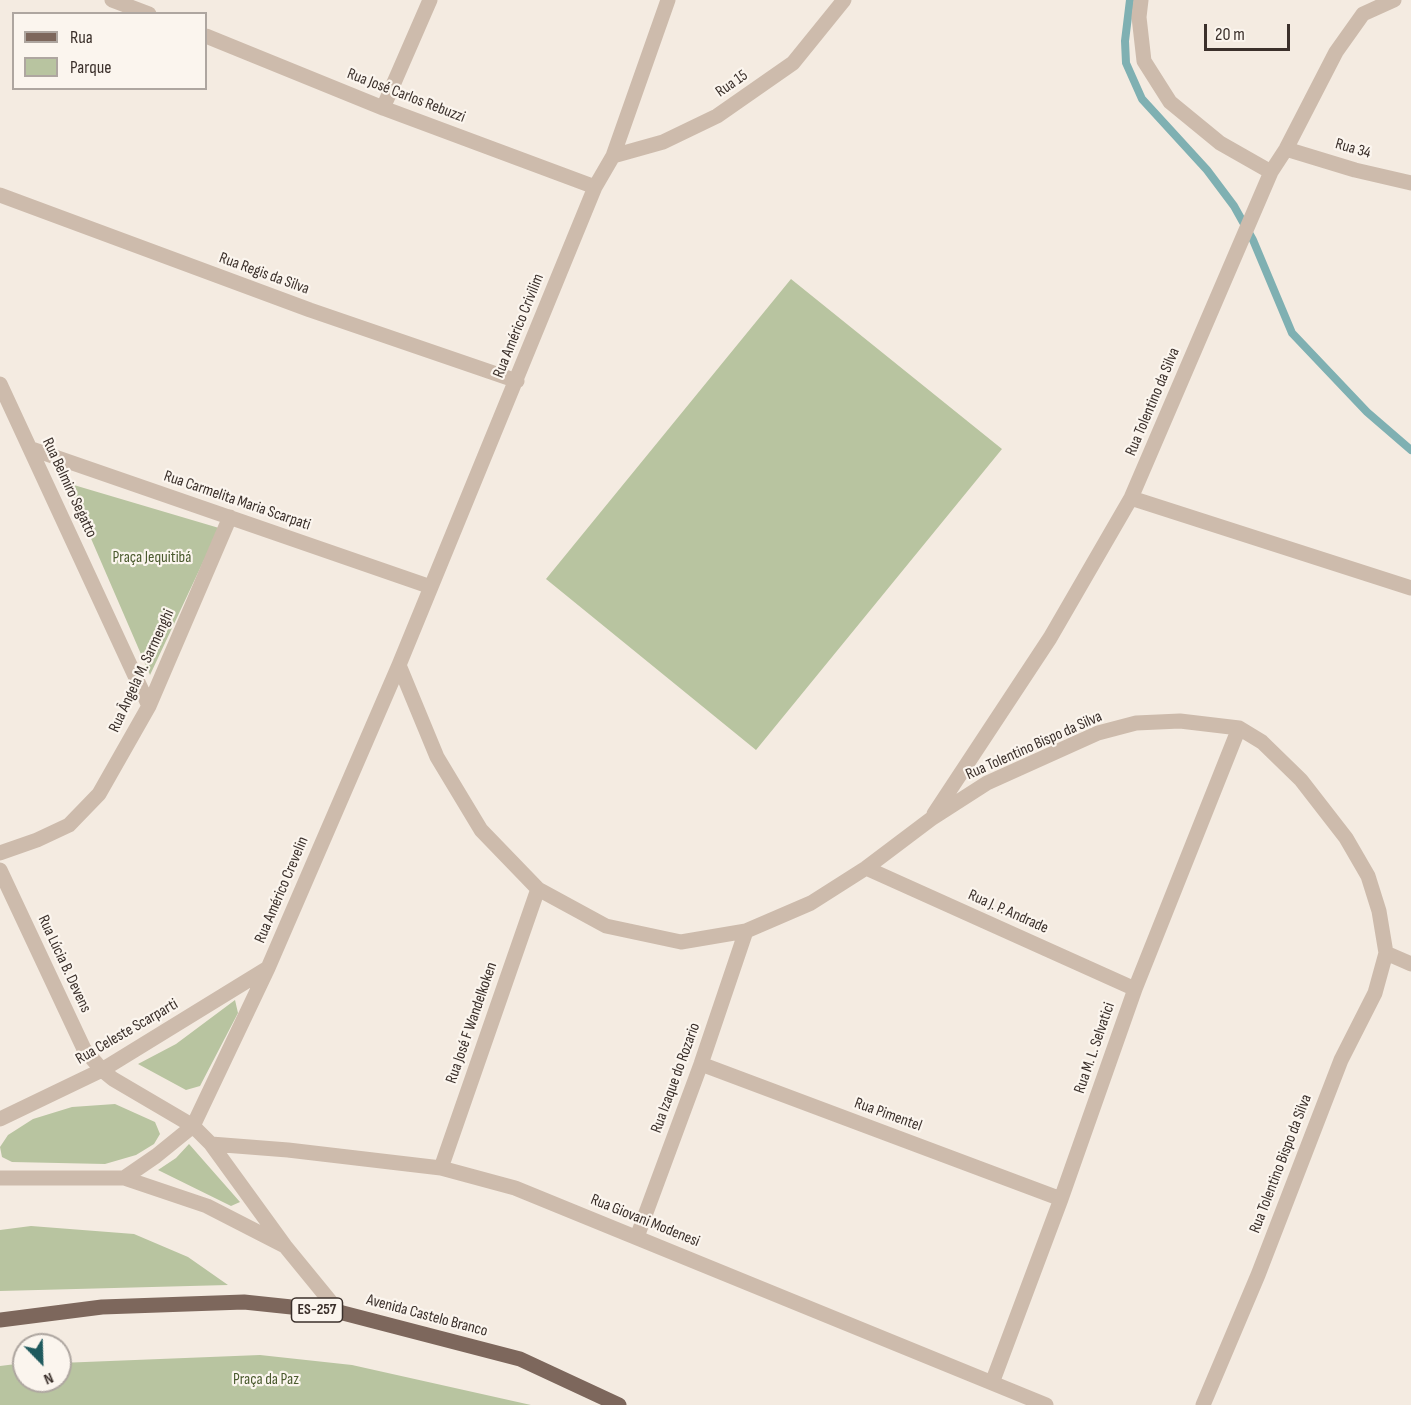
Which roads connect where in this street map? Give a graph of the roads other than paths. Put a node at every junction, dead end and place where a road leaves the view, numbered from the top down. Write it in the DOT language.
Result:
graph roads {
  1 [pos="112,0"];
  2 [pos="430,0"];
  3 [pos="668,0"];
  4 [pos="844,0"];
  5 [pos="1142,0"];
  6 [pos="1394,0"];
  7 [pos="1365,7"];
  8 [pos="144,12"];
  9 [pos="207,36"];
  10 [pos="383,108"];
  11 [pos="1286,148"];
  12 [pos="612,156"];
  13 [pos="1271,172"];
  14 [pos="1411,183"];
  15 [pos="596,187"];
  16 [pos="0,195"];
  17 [pos="517,381"];
  18 [pos="0,384"];
  19 [pos="32,449"];
  20 [pos="1131,498"];
  21 [pos="230,517"];
  22 [pos="431,587"];
  23 [pos="1411,588"];
  24 [pos="399,665"];
  25 [pos="149,706"];
  26 [pos="1239,728"];
  27 [pos="931,819"];
  28 [pos="0,853"];
  29 [pos="866,868"];
  30 [pos="0,870"];
  31 [pos="538,889"];
  32 [pos="746,931"];
  33 [pos="1386,953"];
  34 [pos="1411,964"];
  35 [pos="268,968"];
  36 [pos="1135,989"];
  37 [pos="701,1064"];
  38 [pos="102,1070"];
  39 [pos="0,1119"];
  40 [pos="193,1126"];
  41 [pos="211,1144"];
  42 [pos="441,1168"];
  43 [pos="2,1176"];
  44 [pos="124,1178"];
  45 [pos="1061,1198"];
  46 [pos="637,1237"];
  47 [pos="285,1246"];
  48 [pos="339,1312"];
  49 [pos="0,1320"];
  50 [pos="992,1383"];
  51 [pos="619,1405"];
  52 [pos="1046,1405"];
  53 [pos="1203,1405"];
  1 -- 8 [label="street"];
  2 -- 10 [label="street"];
  3 -- 12 [label="street, Rua Américo Crivilim"];
  4 -- 12 [label="street, Rua 15"];
  5 -- 13 [label="street"];
  6 -- 7 [label="street, Rua Tolentino da Silva"];
  7 -- 11 [label="street, Rua Tolentino da Silva"];
  9 -- 10 [label="street, Rua José Carlos Rebuzzi"];
  10 -- 15 [label="street, Rua José Carlos Rebuzzi"];
  11 -- 13 [label="street, Rua Tolentino da Silva"];
  11 -- 14 [label="street, Rua 34"];
  12 -- 15 [label="street, Rua Américo Crivilim"];
  13 -- 20 [label="street, Rua Tolentino da Silva"];
  15 -- 17 [label="street, Rua Américo Crivilim"];
  16 -- 17 [label="street, Rua Regis da Silva"];
  17 -- 22 [label="street, Rua Américo Crivilim"];
  18 -- 19 [label="street, Rua Belmiro Segatto"];
  19 -- 21 [label="street, Rua Carmelita Maria Scarpati"];
  19 -- 25 [label="street, Rua Belmiro Segatto"];
  20 -- 23 [label="street"];
  20 -- 27 [label="street, Rua Tolentino da Silva"];
  21 -- 22 [label="street, Rua Carmelita Maria Scarpati"];
  21 -- 25 [label="street, Rua Ângela M. Sarmenghi"];
  22 -- 24 [label="street, Rua Américo Crivilim"];
  24 -- 31 [label="street, Rua Tolentino Bispo da Silva"];
  24 -- 35 [label="street, Rua Américo Crevelin"];
  25 -- 28 [label="street, Rua Ângela M. Sarmenghi"];
  26 -- 27 [label="street, Rua Tolentino Bispo da Silva"];
  26 -- 33 [label="street, Rua Tolentino Bispo da Silva"];
  26 -- 36 [label="street, Rua M. L. Selvatici"];
  27 -- 29 [label="street, Rua Tolentino Bispo da Silva"];
  29 -- 32 [label="street, Rua Tolentino Bispo da Silva"];
  29 -- 36 [label="street, Rua J. P. Andrade"];
  30 -- 38 [label="street, Rua Lúcia B. Devens"];
  31 -- 32 [label="street, Rua Tolentino Bispo da Silva"];
  31 -- 42 [label="street, Rua José F Wandelkoken"];
  32 -- 37 [label="street, Rua Izaque do Rozario"];
  33 -- 34 [label="street"];
  33 -- 53 [label="street, Rua Tolentino Bispo da Silva"];
  35 -- 38 [label="street, Rua Celeste Scarparti"];
  35 -- 40 [label="street, Rua Américo Crevelin"];
  36 -- 45 [label="street, Rua M. L. Selvatici"];
  37 -- 45 [label="street, Rua Pimentel"];
  37 -- 46 [label="street, Rua Izaque do Rozario"];
  38 -- 39 [label="street, Rua Celeste Scarparti"];
  38 -- 40 [label="street, Rua Lúcia B. Devens"];
  40 -- 41 [label="street, Rua Lúcia B. Devens"];
  40 -- 44 [label="street"];
  41 -- 42 [label="street, Rua Giovani Modenesi"];
  41 -- 47 [label="street, Rua Lúcia B. Devens"];
  42 -- 46 [label="street, Rua Giovani Modenesi"];
  43 -- 44 [label="street"];
  44 -- 47 [label="street"];
  45 -- 50 [label="street, Rua M. L. Selvatici"];
  46 -- 50 [label="street, Rua Giovani Modenesi"];
  47 -- 48 [label="street, Rua Lúcia B. Devens"];
  48 -- 49 [label="main road, Avenida Castelo Branco / ES-257"];
  48 -- 51 [label="main road, Avenida Castelo Branco / ES-257"];
  50 -- 52 [label="street, Rua Giovani Modenesi"];
}
